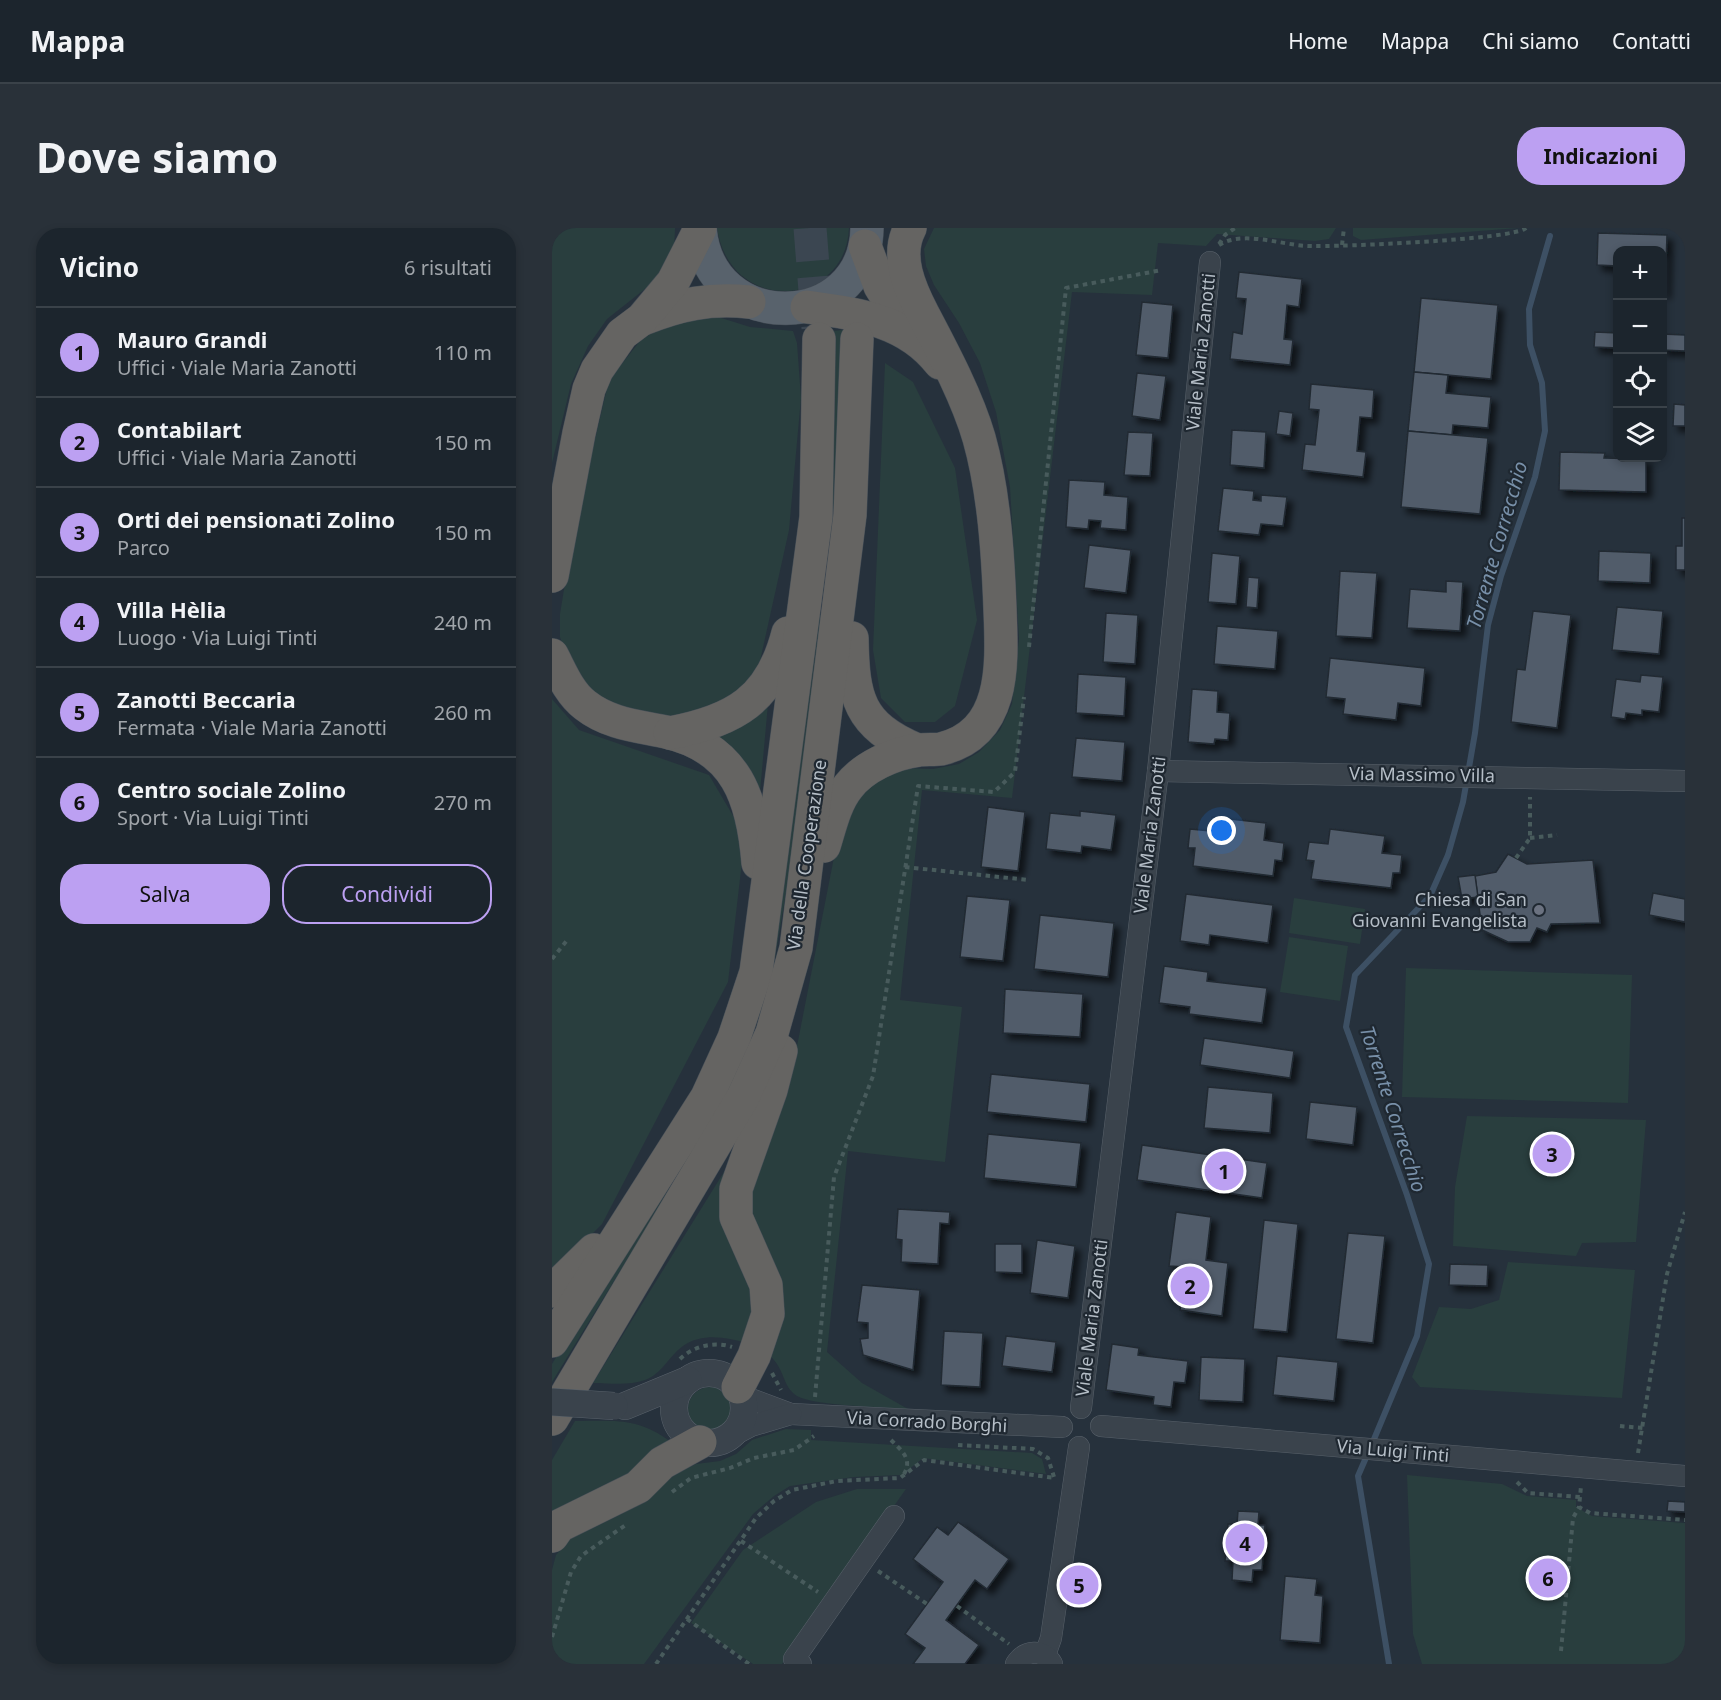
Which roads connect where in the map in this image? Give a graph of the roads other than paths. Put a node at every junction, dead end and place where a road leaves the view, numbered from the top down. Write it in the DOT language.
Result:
graph roads {
  1 [pos="910,228"];
  2 [pos="700,229"];
  3 [pos="868,235"];
  4 [pos="1215,253"];
  5 [pos="749,302"];
  6 [pos="807,307"];
  7 [pos="642,319"];
  8 [pos="912,337"];
  9 [pos="819,339"];
  10 [pos="857,339"];
  11 [pos="956,384"];
  12 [pos="850,515"];
  13 [pos="816,517"];
  14 [pos="552,576"];
  15 [pos="552,656"];
  16 [pos="670,733"];
  17 [pos="917,750"];
  18 [pos="1158,771"];
  19 [pos="1685,780"];
  20 [pos="798,943"];
  21 [pos="756,972"];
  22 [pos="642,1198"];
  23 [pos="552,1291"];
  24 [pos="552,1341"];
  25 [pos="688,1380"];
  26 [pos="740,1391"];
  27 [pos="552,1401"];
  28 [pos="620,1406"];
  29 [pos="1081,1408"];
  30 [pos="791,1414"];
  31 [pos="552,1419"];
  32 [pos="1101,1426"];
  33 [pos="1062,1427"];
  34 [pos="702,1434"];
  35 [pos="1079,1447"];
  36 [pos="1685,1476"];
  37 [pos="894,1516"];
  38 [pos="552,1536"];
  39 [pos="1013,1654"];
  40 [pos="1049,1660"];
  41 [pos="801,1664"];
  1 -- 11 [label="highway"];
  2 -- 5 [label="main road"];
  2 -- 7 [label="highway"];
  3 -- 6 [label="main road"];
  3 -- 8 [label="highway"];
  4 -- 18 [label="street, Viale Maria Zanotti"];
  5 -- 6 [label="main road"];
  5 -- 7 [label="highway"];
  6 -- 8 [label="highway"];
  7 -- 14 [label="highway"];
  8 -- 11 [label="highway"];
  9 -- 13 [label="highway, Via della Cooperazione"];
  10 -- 12 [label="highway, Via della Cooperazione"];
  11 -- 17 [label="highway"];
  12 -- 17 [label="highway"];
  12 -- 20 [label="highway, Via della Cooperazione"];
  13 -- 16 [label="highway"];
  13 -- 21 [label="highway, Via della Cooperazione"];
  15 -- 16 [label="highway"];
  16 -- 21 [label="highway"];
  17 -- 20 [label="highway"];
  18 -- 19 [label="street, Via Massimo Villa"];
  18 -- 29 [label="street, Viale Maria Zanotti"];
  20 -- 26 [label="highway"];
  20 -- 31 [label="highway, Via della Cooperazione"];
  21 -- 22 [label="highway, Via della Cooperazione"];
  22 -- 23 [label="highway"];
  22 -- 24 [label="highway, Via della Cooperazione"];
  25 -- 26 [label="street"];
  25 -- 28 [label="street"];
  25 -- 34 [label="street"];
  26 -- 30 [label="street, Via Corrado Borghi"];
  26 -- 34 [label="street"];
  27 -- 28 [label="street, bridge"];
  28 -- 34 [label="street"];
  29 -- 32 [label="street, Viale Maria Zanotti"];
  29 -- 33 [label="street, Viale Maria Zanotti"];
  30 -- 33 [label="street, Via Corrado Borghi"];
  30 -- 34 [label="street, Via Corrado Borghi"];
  32 -- 35 [label="street"];
  32 -- 36 [label="street, Via Luigi Tinti"];
  33 -- 35 [label="street"];
  34 -- 38 [label="highway"];
  35 -- 40 [label="street"];
  37 -- 41 [label="street"];
  39 -- 40 [label="street"];
}
